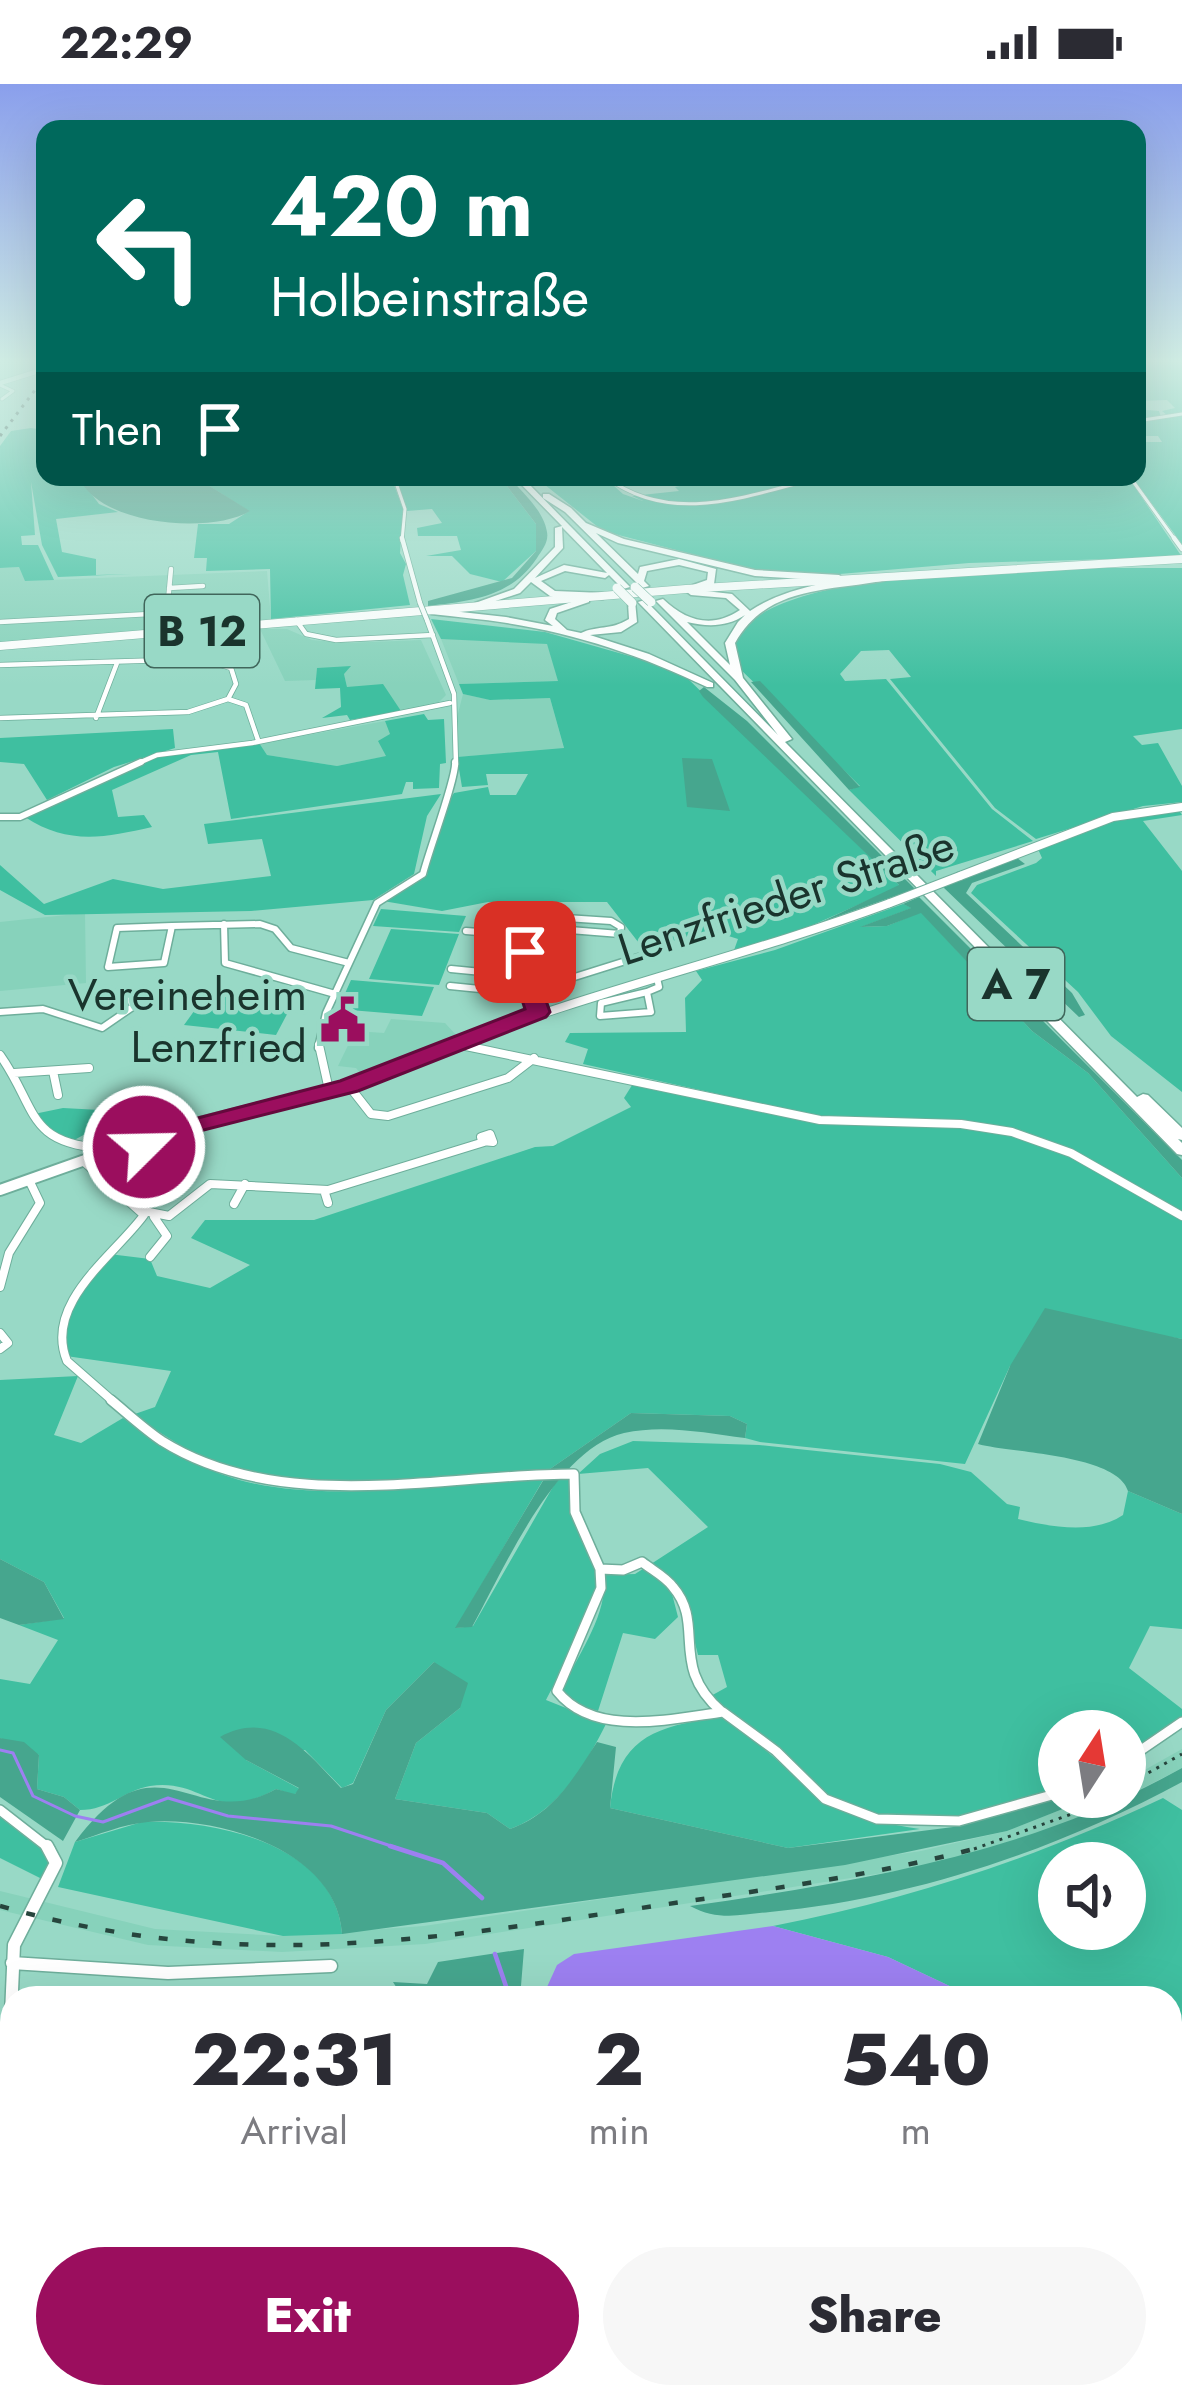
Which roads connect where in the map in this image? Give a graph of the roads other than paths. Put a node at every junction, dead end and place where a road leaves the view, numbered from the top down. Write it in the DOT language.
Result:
graph roads {
  1 [pos="397,486"];
  2 [pos="528,486"];
  3 [pos="530,486"];
  4 [pos="532,486"];
  5 [pos="618,486"];
  6 [pos="776,486"];
  7 [pos="1137,486"];
  8 [pos="546,496"];
  9 [pos="584,525"];
  10 [pos="559,528"];
  11 [pos="1181,547"];
  12 [pos="1182,560"];
  13 [pos="171,569"];
  14 [pos="604,574"];
  15 [pos="839,578"];
  16 [pos="882,578"];
  17 [pos="202,586"];
  18 [pos="633,586"];
  19 [pos="169,588"];
  20 [pos="689,591"];
  21 [pos="603,596"];
  22 [pos="586,600"];
  23 [pos="646,602"];
  24 [pos="468,607"];
  25 [pos="206,611"];
  26 [pos="167,612"];
  27 [pos="425,612"];
  28 [pos="672,613"];
  29 [pos="0,622"];
  30 [pos="298,625"];
  31 [pos="433,635"];
  32 [pos="232,636"];
  33 [pos="0,647"];
  34 [pos="208,660"];
  35 [pos="117,663"];
  36 [pos="0,665"];
  37 [pos="738,678"];
  38 [pos="710,685"];
  39 [pos="228,700"];
  40 [pos="450,703"];
  41 [pos="0,718"];
  42 [pos="96,718"];
  43 [pos="780,738"];
  44 [pos="258,740"];
  45 [pos="1182,806"];
  46 [pos="0,817"];
  47 [pos="505,916"];
  48 [pos="224,924"];
  49 [pos="172,926"];
  50 [pos="466,931"];
  51 [pos="530,932"];
  52 [pos="499,934"];
  53 [pos="667,948"];
  54 [pos="490,952"];
  55 [pos="349,963"];
  56 [pos="452,969"];
  57 [pos="482,972"];
  58 [pos="524,976"];
  59 [pos="657,978"];
  60 [pos="450,986"];
  61 [pos="530,992"];
  62 [pos="647,992"];
  63 [pos="335,994"];
  64 [pos="134,1006"];
  65 [pos="0,1012"];
  66 [pos="538,1012"];
  67 [pos="457,1044"];
  68 [pos="534,1058"];
  69 [pos="2,1060"];
  70 [pos="89,1068"];
  71 [pos="53,1070"];
  72 [pos="14,1073"];
  73 [pos="349,1086"];
  74 [pos="330,1091"];
  75 [pos="58,1095"];
  76 [pos="106,1109"];
  77 [pos="1182,1136"];
  78 [pos="150,1137"];
  79 [pos="484,1142"];
  80 [pos="101,1148"];
  81 [pos="1182,1151"];
  82 [pos="83,1161"];
  83 [pos="29,1180"];
  84 [pos="101,1180"];
  85 [pos="244,1184"];
  86 [pos="0,1190"];
  87 [pos="324,1190"];
  88 [pos="328,1203"];
  89 [pos="234,1204"];
  90 [pos="148,1213"];
  91 [pos="1182,1216"];
  92 [pos="150,1257"];
  93 [pos="0,1287"];
  94 [pos="0,1333"];
  95 [pos="0,1349"];
  96 [pos="600,1570"];
  97 [pos="723,1712"];
  98 [pos="1180,1724"];
  99 [pos="1146,1747"];
  100 [pos="1038,1798"];
  101 [pos="0,1810"];
  102 [pos="12,1963"];
  103 [pos="331,1966"];
  104 [pos="11,1986"];
  1 -- 27 [label="street"];
  2 -- 10 [label="highway"];
  3 -- 18 [label="highway, A 7"];
  4 -- 8 [label="highway, A 7"];
  5 -- 6 [label="street"];
  7 -- 11 [label="street"];
  8 -- 9 [label="highway, A 7"];
  8 -- 18 [label="highway, A 7"];
  9 -- 15 [label="highway, A 7"];
  9 -- 18 [label="highway, A 7"];
  10 -- 14 [label="highway"];
  10 -- 24 [label="highway"];
  12 -- 15 [label="main road, B 12"];
  12 -- 16 [label="main road, B 12"];
  13 -- 19 [label="street"];
  14 -- 18 [label="highway"];
  14 -- 21 [label="highway"];
  15 -- 20 [label="main road, B 12"];
  16 -- 20 [label="main road, B 12"];
  16 -- 37 [label="highway"];
  17 -- 19 [label="street"];
  18 -- 20 [label="highway"];
  18 -- 23 [label="highway, bridge"];
  18 -- 23 [label="highway, A 7, bridge"];
  19 -- 26 [label="street"];
  20 -- 21 [label="main road, B 12"];
  20 -- 22 [label="main road, B 12"];
  20 -- 28 [label="highway"];
  21 -- 24 [label="main road, B 12"];
  22 -- 23 [label="highway"];
  22 -- 27 [label="main road, B 12"];
  23 -- 28 [label="highway"];
  23 -- 38 [label="highway"];
  23 -- 43 [label="highway, A 7"];
  24 -- 27 [label="main road, B 12"];
  25 -- 26 [label="street"];
  26 -- 29 [label="street"];
  27 -- 30 [label="main road, B 12"];
  27 -- 30 [label="main road, B 12"];
  27 -- 31 [label="street"];
  27 -- 38 [label="highway"];
  28 -- 37 [label="highway"];
  30 -- 31 [label="street"];
  30 -- 33 [label="main road, B 12"];
  31 -- 40 [label="street"];
  32 -- 34 [label="street"];
  34 -- 35 [label="street"];
  34 -- 39 [label="street"];
  35 -- 36 [label="street"];
  35 -- 42 [label="street"];
  37 -- 43 [label="highway"];
  38 -- 43 [label="highway"];
  39 -- 42 [label="street"];
  39 -- 44 [label="street"];
  40 -- 44 [label="street"];
  40 -- 55 [label="street"];
  41 -- 42 [label="street"];
  43 -- 77 [label="highway, A 7"];
  43 -- 81 [label="highway, A 7"];
  44 -- 46 [label="street"];
  45 -- 59 [label="street, Lenzfrieder Straße, bridge"];
  47 -- 52 [label="street"];
  48 -- 49 [label="street"];
  48 -- 55 [label="street"];
  48 -- 63 [label="street"];
  49 -- 49 [label="street"];
  50 -- 52 [label="street"];
  51 -- 51 [label="street"];
  51 -- 52 [label="street"];
  51 -- 58 [label="street"];
  53 -- 61 [label="street"];
  54 -- 57 [label="street"];
  55 -- 63 [label="street"];
  56 -- 57 [label="street"];
  57 -- 58 [label="street"];
  58 -- 61 [label="street"];
  59 -- 62 [label="street"];
  59 -- 66 [label="street, Lenzfrieder Straße"];
  60 -- 61 [label="street"];
  61 -- 66 [label="street"];
  62 -- 62 [label="street"];
  63 -- 74 [label="street"];
  64 -- 65 [label="street"];
  66 -- 67 [label="street, Lenzfrieder Straße"];
  67 -- 68 [label="street"];
  67 -- 73 [label="street, Lenzfrieder Straße"];
  68 -- 73 [label="street"];
  68 -- 91 [label="street"];
  69 -- 72 [label="street"];
  70 -- 71 [label="street"];
  71 -- 72 [label="street"];
  71 -- 75 [label="street"];
  72 -- 80 [label="street"];
  73 -- 74 [label="street, Lenzfrieder Straße"];
  74 -- 78 [label="street, Lenzfrieder Straße"];
  76 -- 78 [label="street"];
  78 -- 82 [label="street, Lenzfrieder Straße"];
  78 -- 84 [label="street"];
  79 -- 87 [label="street"];
  82 -- 83 [label="street, Lenzfrieder Straße"];
  82 -- 84 [label="street"];
  83 -- 86 [label="street, Lenzfrieder Straße"];
  83 -- 93 [label="street"];
  84 -- 90 [label="street"];
  85 -- 87 [label="street"];
  85 -- 89 [label="street"];
  85 -- 90 [label="street"];
  87 -- 88 [label="street"];
  90 -- 92 [label="street"];
  90 -- 96 [label="street"];
  94 -- 95 [label="street"];
  96 -- 97 [label="street"];
  96 -- 97 [label="street"];
  97 -- 100 [label="street"];
  98 -- 99 [label="street"];
  101 -- 102 [label="street"];
  102 -- 103 [label="street"];
  102 -- 104 [label="street"];
}
